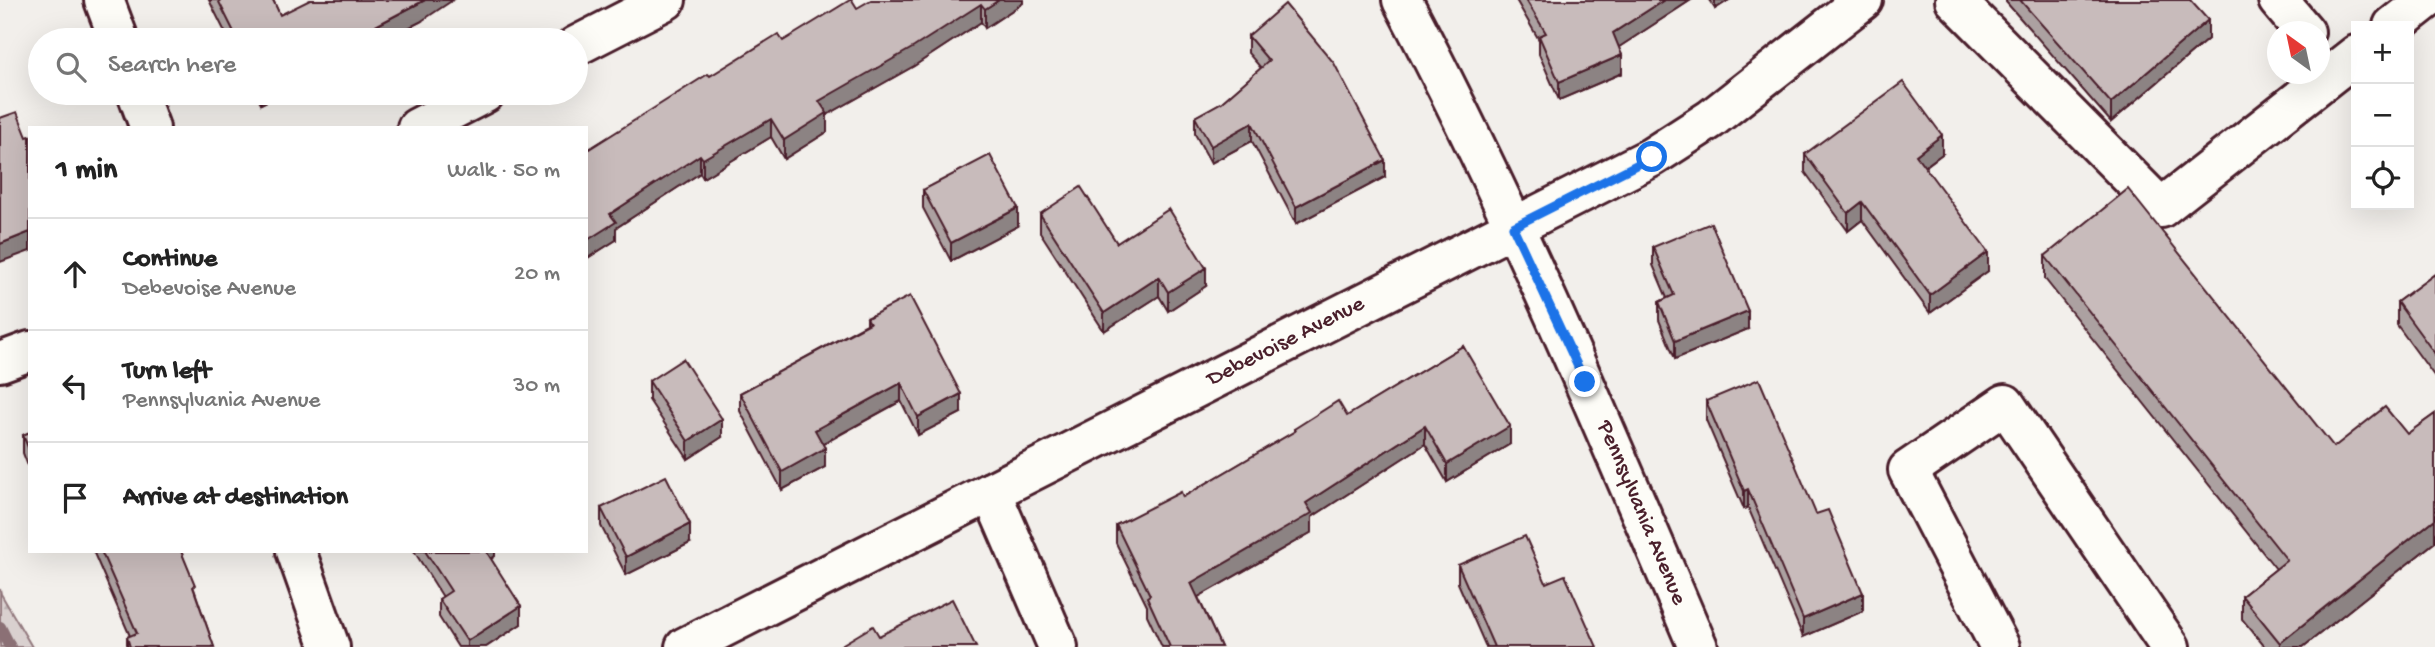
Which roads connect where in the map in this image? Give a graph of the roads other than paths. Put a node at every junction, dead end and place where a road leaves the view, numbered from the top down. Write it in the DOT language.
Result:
graph roads {
  1 [pos="104,0"];
  2 [pos="666,0"];
  3 [pos="1402,0"];
  4 [pos="1863,0"];
  5 [pos="1955,0"];
  6 [pos="2278,0"];
  7 [pos="2426,0"];
  8 [pos="2296,21"];
  9 [pos="2399,21"];
  10 [pos="114,28"];
  11 [pos="588,40"];
  12 [pos="2338,58"];
  13 [pos="141,105"];
  14 [pos="462,105"];
  15 [pos="149,126"];
  16 [pos="421,126"];
  17 [pos="1513,227"];
  18 [pos="28,352"];
  19 [pos="0,362"];
  20 [pos="991,492"];
  21 [pos="297,553"];
  22 [pos="330,647"];
  23 [pos="685,647"];
  24 [pos="1058,647"];
  25 [pos="1698,647"];
  26 [pos="2000,647"];
  27 [pos="2170,647"];
  1 -- 10 [label="street"];
  2 -- 11 [label="street"];
  3 -- 17 [label="street, Pennsylvania Avenue"];
  4 -- 17 [label="street, Debevoise Avenue"];
  5 -- 12 [label="street"];
  6 -- 8 [label="street"];
  7 -- 9 [label="street"];
  13 -- 15 [label="street"];
  14 -- 16 [label="street"];
  17 -- 20 [label="street, Debevoise Avenue"];
  17 -- 25 [label="street, Pennsylvania Avenue"];
  18 -- 19 [label="street"];
  20 -- 23 [label="street, Debevoise Avenue"];
  20 -- 24 [label="street"];
  21 -- 22 [label="street"];
  26 -- 27 [label="street"];
}
